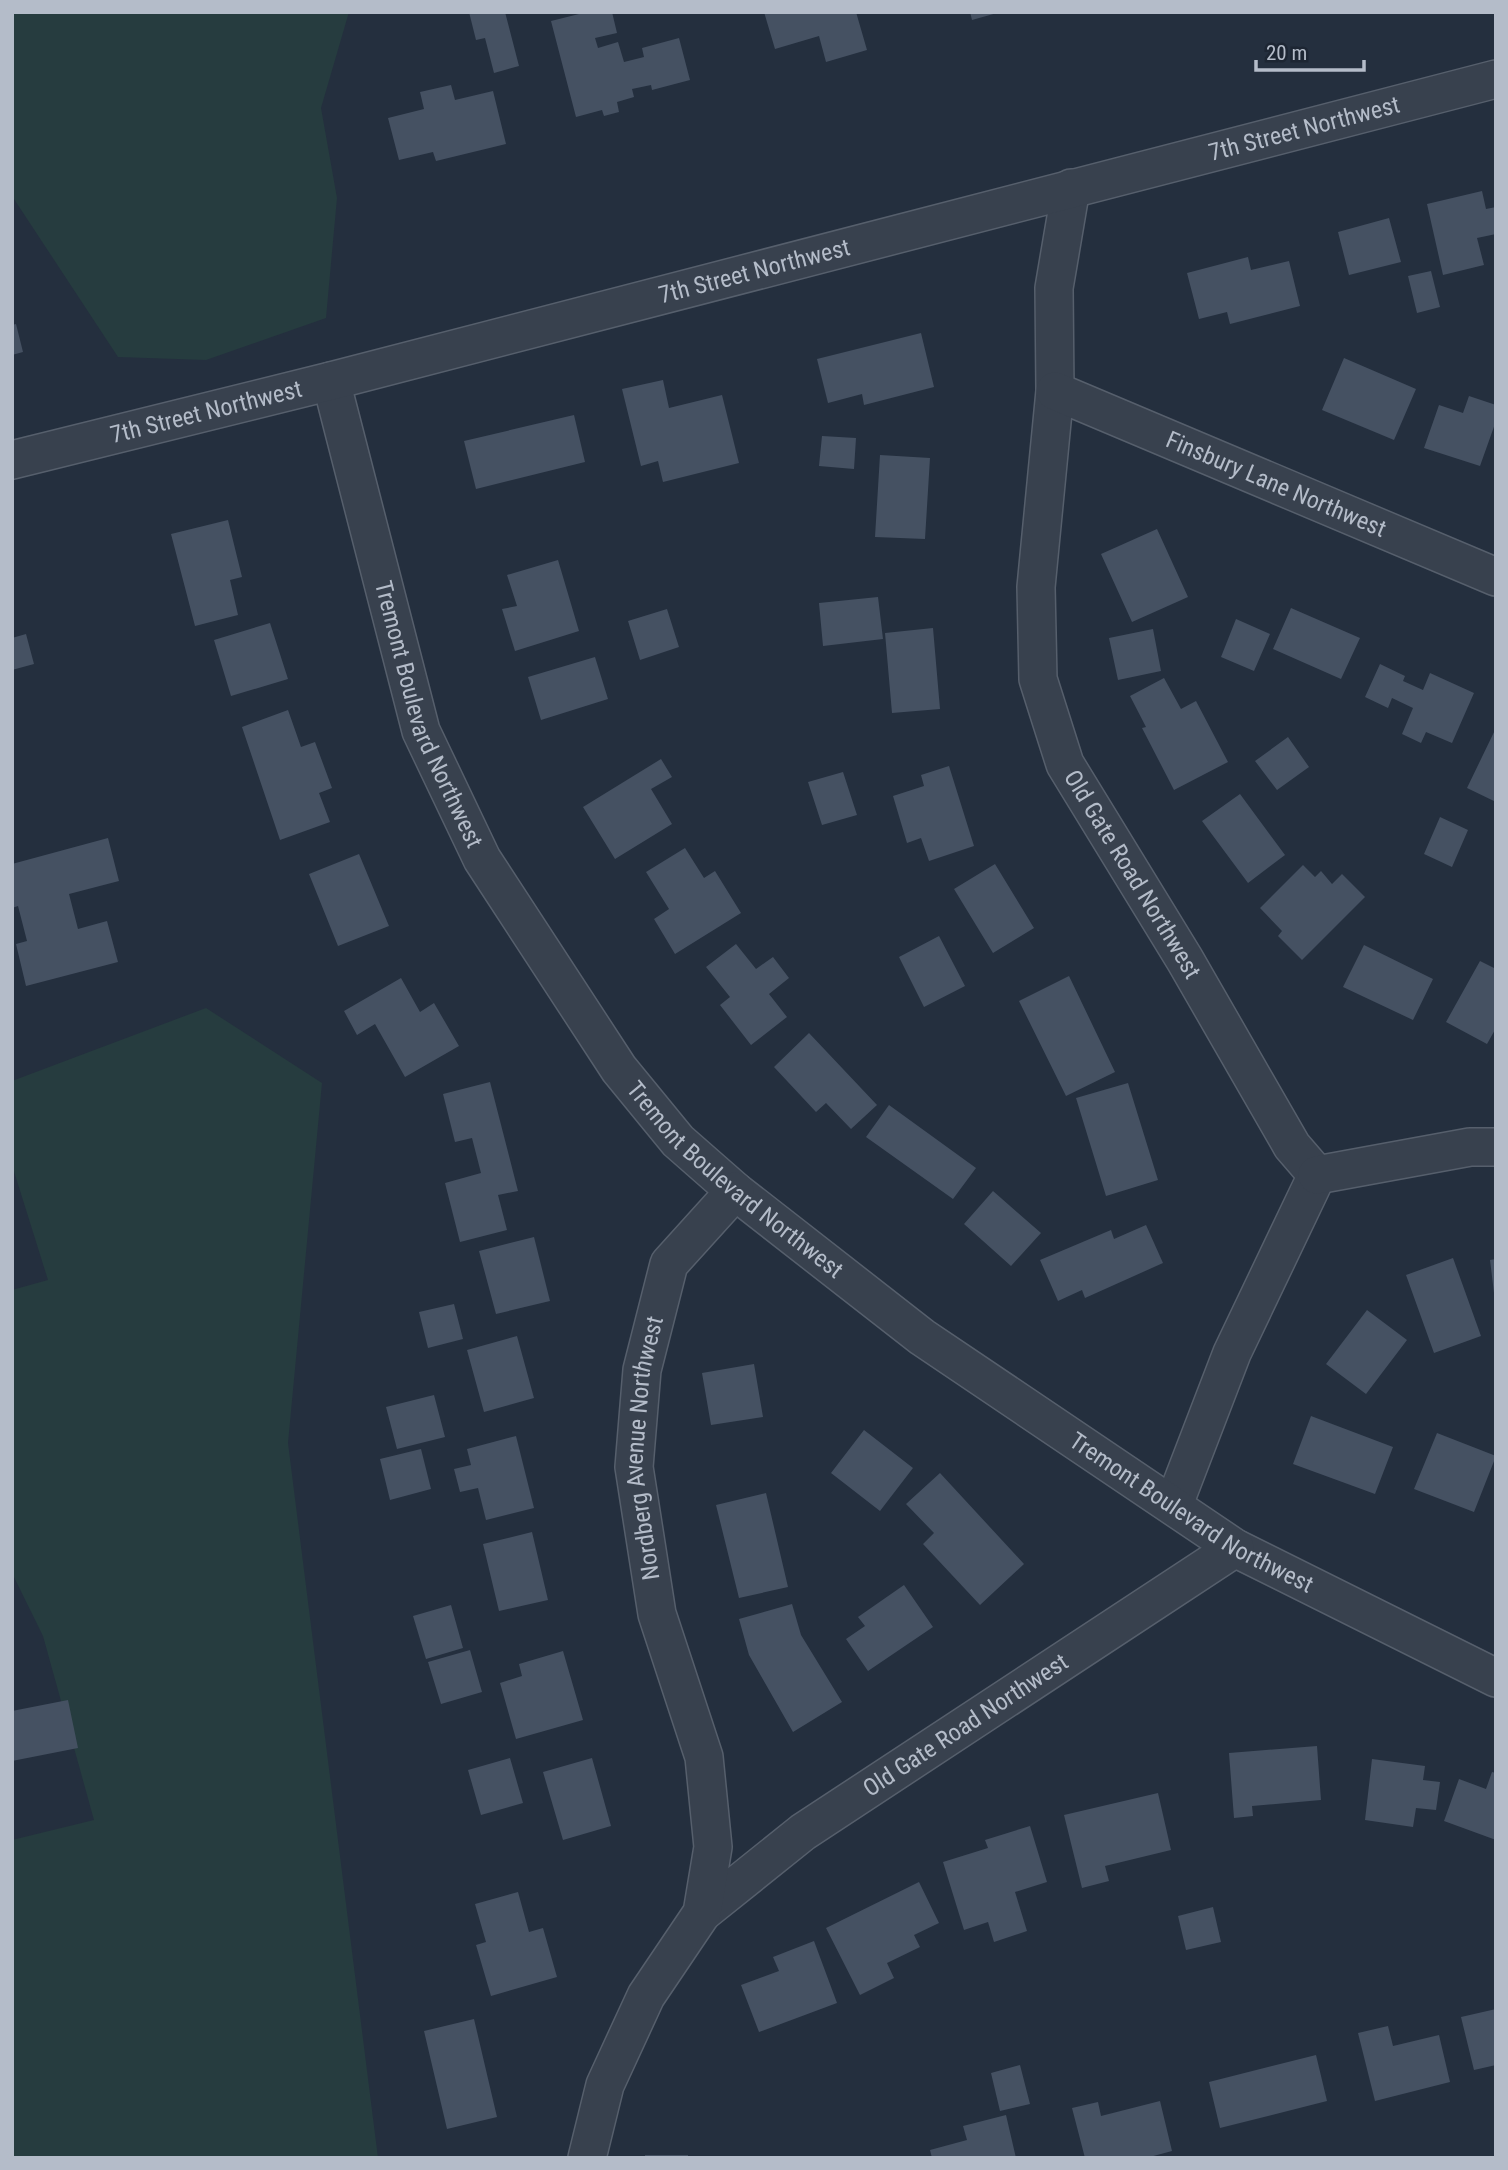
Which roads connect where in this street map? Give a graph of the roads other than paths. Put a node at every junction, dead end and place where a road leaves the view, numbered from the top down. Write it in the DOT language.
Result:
graph roads {
  1 [pos="1496,79"];
  2 [pos="1071,188"];
  3 [pos="331,381"];
  4 [pos="1055,391"];
  5 [pos="12,460"];
  6 [pos="1496,577"];
  7 [pos="1496,1147"];
  8 [pos="1317,1175"];
  9 [pos="735,1191"];
  10 [pos="1174,1504"];
  11 [pos="1235,1548"];
  12 [pos="1496,1678"];
  13 [pos="702,1913"];
  14 [pos="587,2158"];
  1 -- 2 [label="street, 7th Street Northwest"];
  2 -- 3 [label="street, 7th Street Northwest"];
  2 -- 4 [label="street, Old Gate Road Northwest"];
  3 -- 5 [label="street, 7th Street Northwest"];
  3 -- 9 [label="street, Tremont Boulevard Northwest"];
  4 -- 6 [label="street, Finsbury Lane Northwest"];
  4 -- 8 [label="street, Old Gate Road Northwest"];
  7 -- 8 [label="street"];
  8 -- 10 [label="street"];
  9 -- 10 [label="street, Tremont Boulevard Northwest"];
  9 -- 13 [label="street, Nordberg Avenue Northwest"];
  10 -- 11 [label="street, Tremont Boulevard Northwest"];
  11 -- 12 [label="street, Tremont Boulevard Northwest"];
  11 -- 13 [label="street, Old Gate Road Northwest"];
  13 -- 14 [label="street, Nordberg Avenue Northwest"];
}
